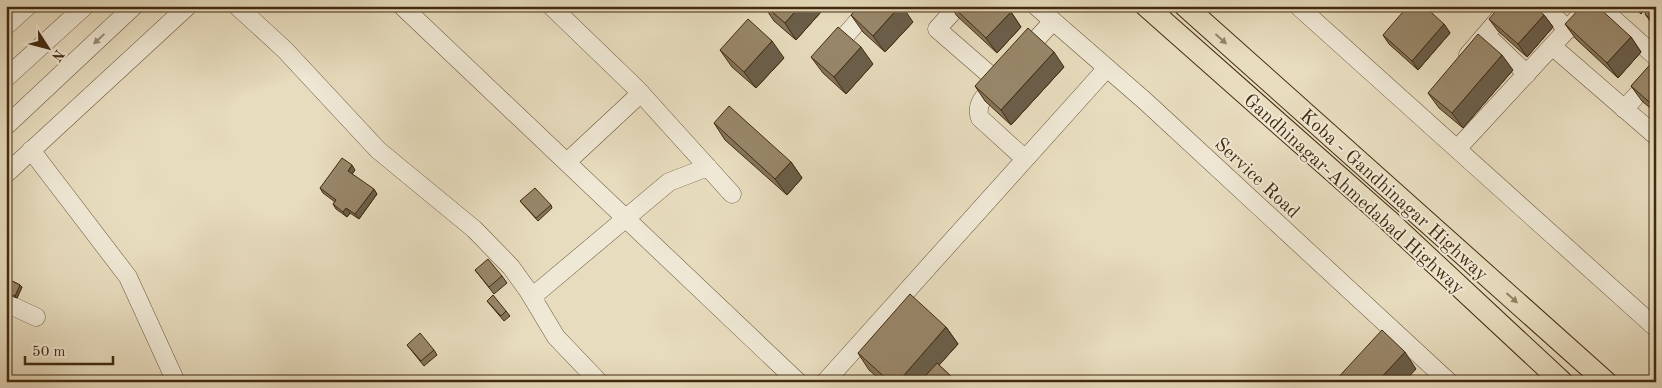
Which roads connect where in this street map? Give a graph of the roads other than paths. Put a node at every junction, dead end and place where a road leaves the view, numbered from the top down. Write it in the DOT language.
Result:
graph roads {
  1 [pos="28,6"];
  2 [pos="85,6"];
  3 [pos="134,6"];
  4 [pos="188,6"];
  5 [pos="237,6"];
  6 [pos="402,6"];
  7 [pos="551,6"];
  8 [pos="871,6"];
  9 [pos="958,6"];
  10 [pos="1036,6"];
  11 [pos="1146,6"];
  12 [pos="1185,6"];
  13 [pos="1298,6"];
  14 [pos="1510,6"];
  15 [pos="1544,6"];
  16 [pos="1589,6"];
  17 [pos="1599,6"];
  18 [pos="1053,21"];
  19 [pos="6,26"];
  20 [pos="1568,30"];
  21 [pos="1486,34"];
  22 [pos="1552,46"];
  23 [pos="1656,57"];
  24 [pos="820,65"];
  25 [pos="1107,68"];
  26 [pos="1456,69"];
  27 [pos="1527,74"];
  28 [pos="1656,75"];
  29 [pos="6,78"];
  30 [pos="998,82"];
  31 [pos="641,93"];
  32 [pos="1624,109"];
  33 [pos="6,126"];
  34 [pos="1656,136"];
  35 [pos="1457,149"];
  36 [pos="31,150"];
  37 [pos="1025,159"];
  38 [pos="567,162"];
  39 [pos="708,167"];
  40 [pos="6,174"];
  41 [pos="732,194"];
  42 [pos="628,219"];
  43 [pos="532,297"];
  44 [pos="6,303"];
  45 [pos="36,317"];
  46 [pos="1656,328"];
  47 [pos="176,382"];
  48 [pos="599,382"];
  49 [pos="798,382"];
  50 [pos="825,382"];
  51 [pos="1449,382"];
  52 [pos="1562,382"];
  53 [pos="1606,382"];
  1 -- 19 [label="street"];
  2 -- 29 [label="street"];
  3 -- 33 [label="street, one-way"];
  4 -- 36 [label="street"];
  5 -- 43 [label="street"];
  6 -- 38 [label="street"];
  7 -- 31 [label="street"];
  8 -- 24 [label="street"];
  9 -- 30 [label="street"];
  10 -- 18 [label="street, Service Road"];
  11 -- 52 [label="main road, Gandhinagar-Ahmedabad Highway"];
  12 -- 53 [label="main road, Koba - Gandhinagar Highway, one-way"];
  13 -- 35 [label="street"];
  14 -- 21 [label="street"];
  15 -- 20 [label="street"];
  16 -- 20 [label="street"];
  17 -- 23 [label="street"];
  18 -- 25 [label="street, Service Road"];
  18 -- 30 [label="street"];
  20 -- 22 [label="street"];
  21 -- 26 [label="street"];
  21 -- 27 [label="street"];
  22 -- 27 [label="street"];
  22 -- 32 [label="street"];
  25 -- 37 [label="street"];
  25 -- 51 [label="street, Service Road"];
  27 -- 35 [label="street"];
  28 -- 32 [label="street"];
  30 -- 37 [label="street"];
  31 -- 38 [label="street"];
  31 -- 39 [label="street"];
  32 -- 34 [label="street"];
  35 -- 46 [label="street"];
  36 -- 40 [label="street"];
  36 -- 47 [label="street"];
  37 -- 50 [label="street"];
  38 -- 42 [label="street"];
  39 -- 41 [label="street"];
  39 -- 42 [label="street"];
  42 -- 43 [label="street"];
  42 -- 49 [label="street"];
  43 -- 48 [label="street"];
  44 -- 45 [label="street"];
}
